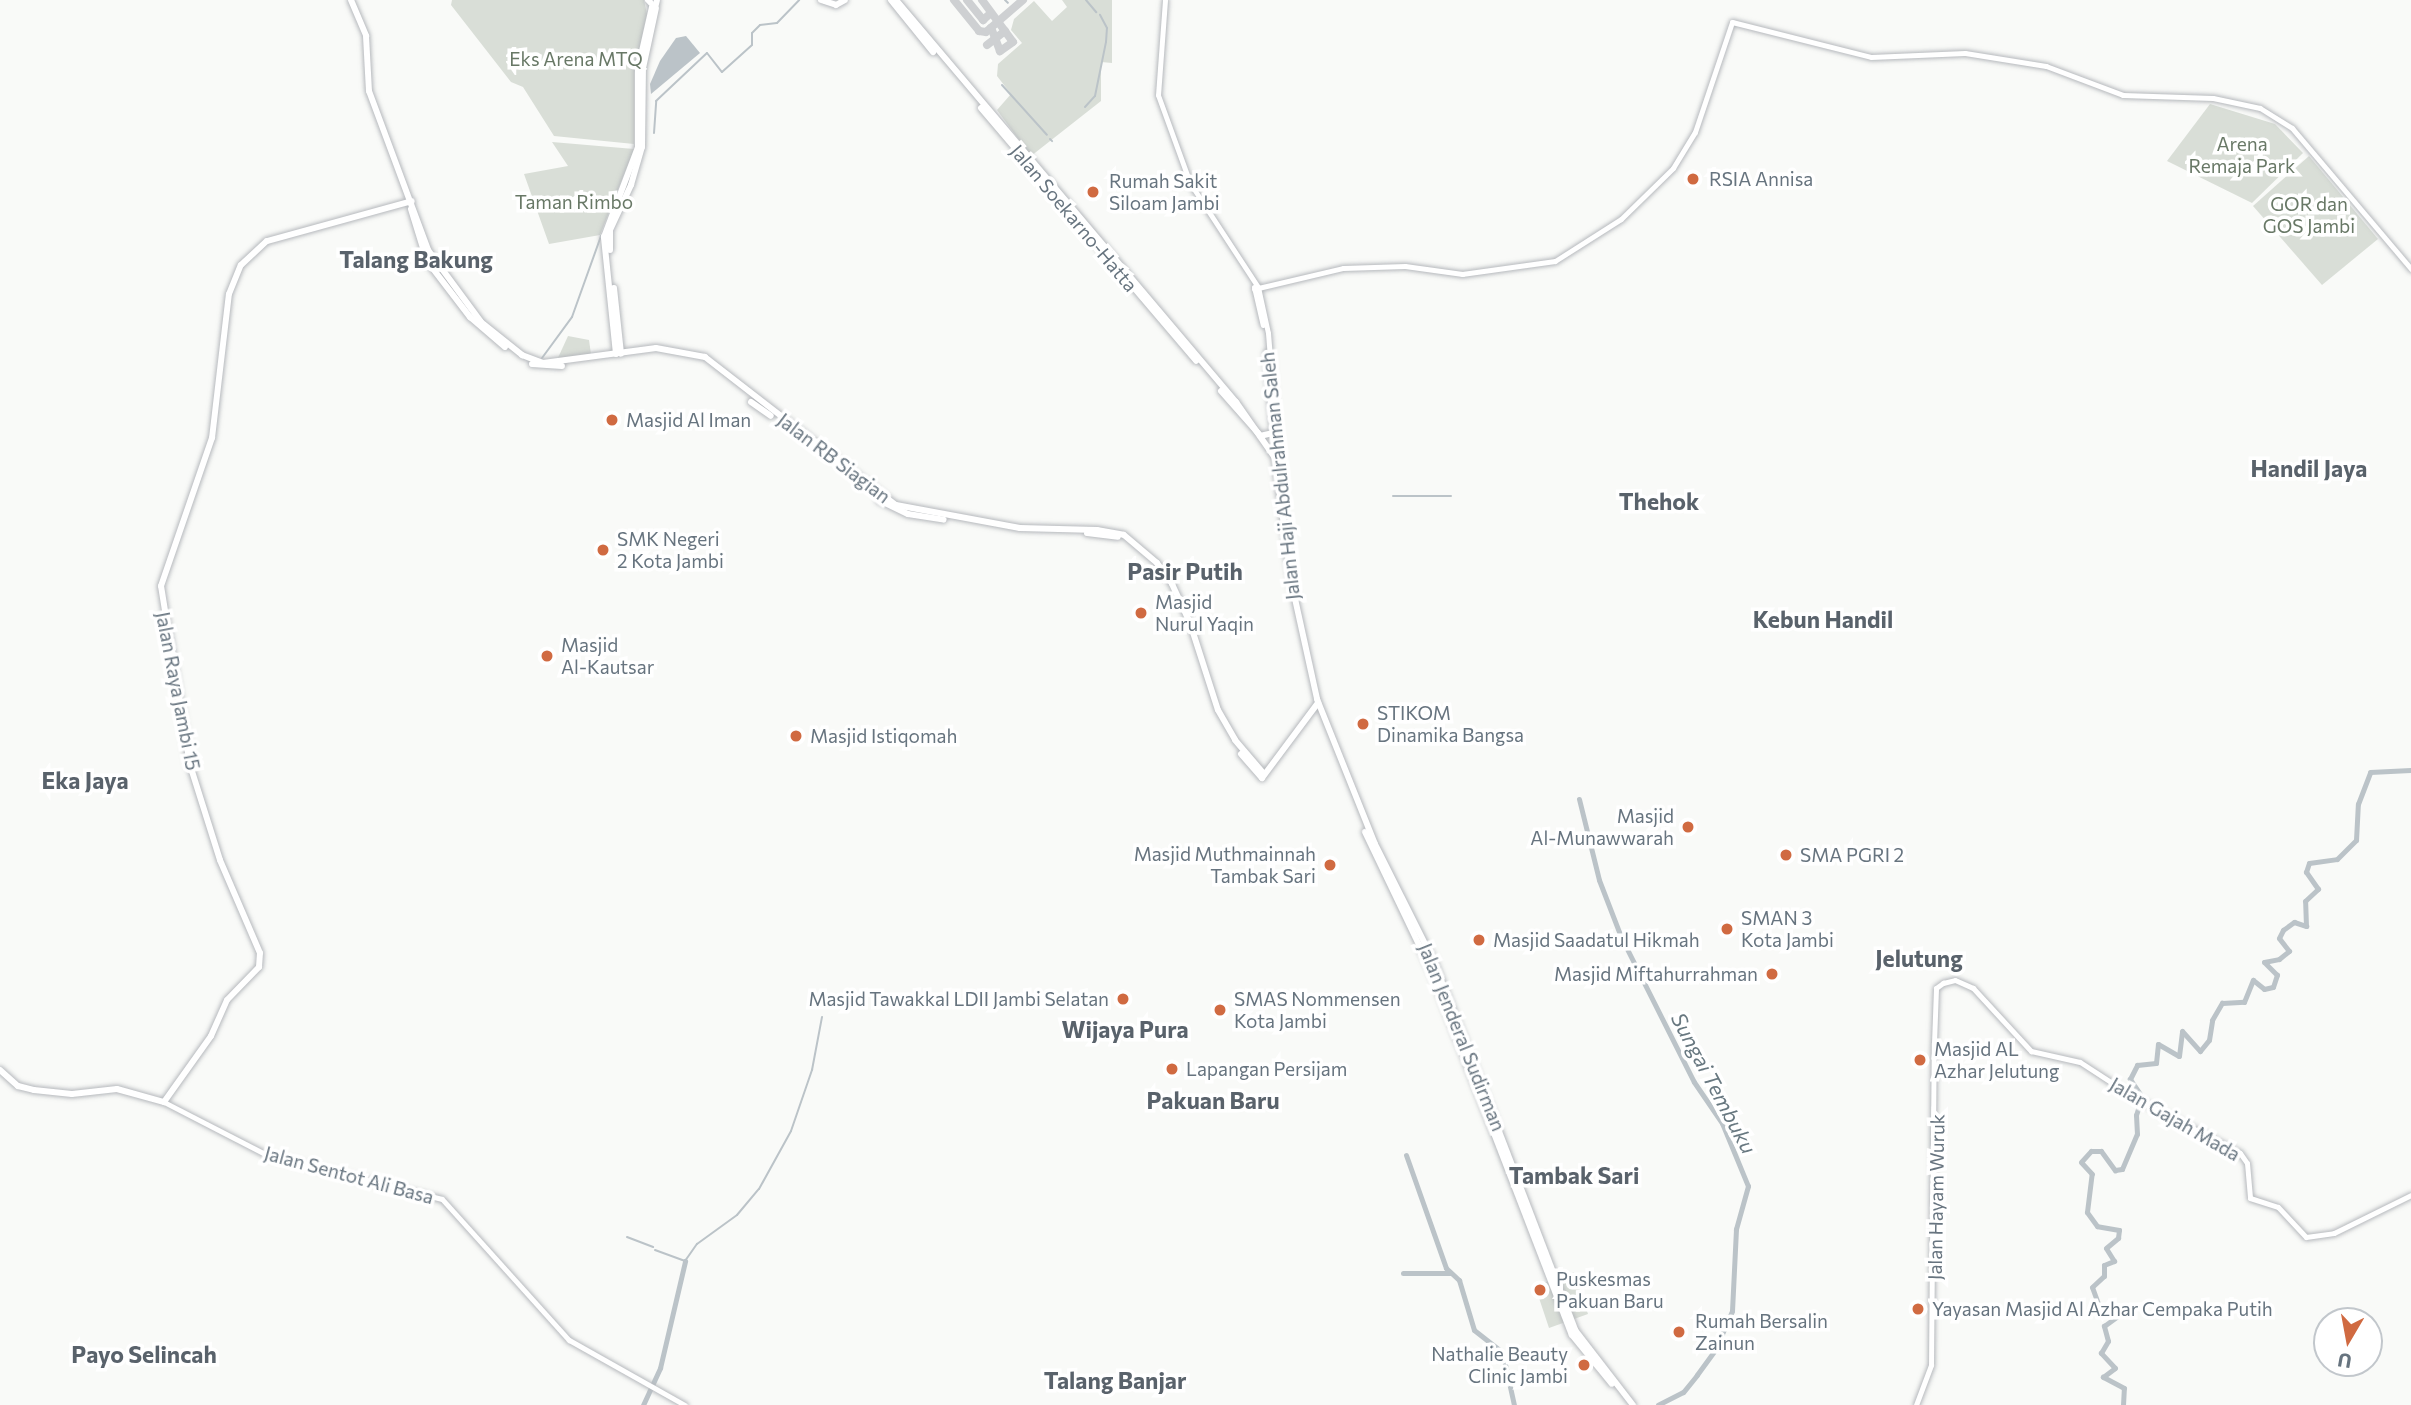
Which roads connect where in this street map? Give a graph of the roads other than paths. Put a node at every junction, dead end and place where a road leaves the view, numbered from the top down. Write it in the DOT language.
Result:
graph roads {
  1 [pos="351,0"];
  2 [pos="821,0"];
  3 [pos="827,0"];
  4 [pos="835,0"];
  5 [pos="845,0"];
  6 [pos="891,0"];
  7 [pos="896,0"];
  8 [pos="1165,0"];
  9 [pos="653,3"];
  10 [pos="1054,190"];
  11 [pos="410,200"];
  12 [pos="2411,269"];
  13 [pos="1255,287"];
  14 [pos="618,354"];
  15 [pos="1275,433"];
  16 [pos="1259,435"];
  17 [pos="1277,458"];
  18 [pos="1316,702"];
  19 [pos="1938,987"];
  20 [pos="0,1070"];
  21 [pos="164,1102"];
  22 [pos="2411,1195"];
  23 [pos="685,1405"];
  24 [pos="1631,1405"];
  25 [pos="1918,1405"];
  1 -- 11 [label="highway, Jalan RB Siagian"];
  2 -- 5 [label="highway"];
  3 -- 4 [label="highway"];
  6 -- 10 [label="highway, Jalan Soekarno-Hatta"];
  7 -- 10 [label="highway, Jalan Soekarno-Hatta"];
  8 -- 13 [label="main road, Jalan Haji Abdulrahman Saleh"];
  9 -- 14 [label="highway"];
  10 -- 16 [label="highway, Jalan Soekarno-Hatta"];
  11 -- 14 [label="highway, Jalan RB Siagian"];
  11 -- 21 [label="highway, Jalan Raya Jambi 15"];
  12 -- 13 [label="main road"];
  13 -- 15 [label="main road, Jalan Haji Abdulrahman Saleh"];
  14 -- 18 [label="highway, Jalan RB Siagian"];
  15 -- 16 [label="highway"];
  15 -- 17 [label="main road, Jalan Haji Abdulrahman Saleh"];
  16 -- 17 [label="highway, Jalan Soekarno-Hatta"];
  17 -- 18 [label="highway, Jalan Haji Abdulrahman Saleh"];
  18 -- 24 [label="highway, Jalan Jenderal Sudirman"];
  19 -- 22 [label="main road, Jalan Gajah Mada"];
  19 -- 25 [label="main road, Jalan Hayam Wuruk"];
  20 -- 21 [label="highway, Jalan Sentot Ali Basa"];
  21 -- 23 [label="main road, Jalan Sentot Ali Basa"];
}
